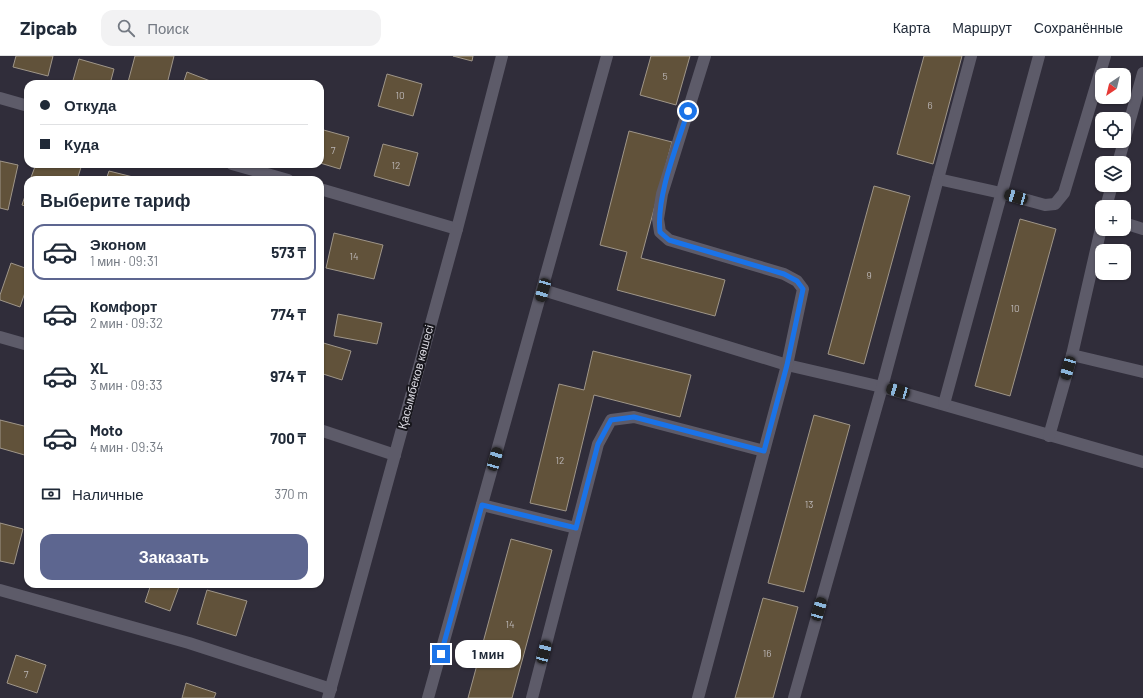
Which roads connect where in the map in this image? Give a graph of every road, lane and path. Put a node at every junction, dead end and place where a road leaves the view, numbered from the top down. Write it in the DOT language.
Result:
graph roads {
  1 [pos="502,56"];
  2 [pos="608,56"];
  3 [pos="705,56"];
  4 [pos="971,56"];
  5 [pos="1039,56"];
  6 [pos="1105,56"];
  7 [pos="1143,73"];
  8 [pos="0,98"];
  9 [pos="24,105"];
  10 [pos="1120,156"];
  11 [pos="246,168"];
  12 [pos="274,176"];
  13 [pos="938,179"];
  14 [pos="324,190"];
  15 [pos="1001,193"];
  16 [pos="1131,225"];
  17 [pos="457,229"];
  18 [pos="1143,229"];
  19 [pos="1099,236"];
  20 [pos="543,290"];
  21 [pos="0,337"];
  22 [pos="24,345"];
  23 [pos="1072,355"];
  24 [pos="787,365"];
  25 [pos="1143,372"];
  26 [pos="882,387"];
  27 [pos="944,404"];
  28 [pos="324,431"];
  29 [pos="1048,436"];
  30 [pos="764,451"];
  31 [pos="395,455"];
  32 [pos="1143,462"];
  33 [pos="482,505"];
  34 [pos="576,528"];
  35 [pos="0,590"];
  36 [pos="330,694"];
  37 [pos="428,698"];
  38 [pos="532,698"];
  39 [pos="698,698"];
  40 [pos="794,698"];
  1 -- 17 [label="street, Қасымбеков көшесі"];
  2 -- 20 [label="street"];
  3 -- 24 [label="street"];
  4 -- 13 [label="street"];
  5 -- 15 [label="street"];
  6 -- 15 [label="street"];
  7 -- 10 [label="street"];
  8 -- 9 [label="street"];
  11 -- 12 [label="street"];
  13 -- 15 [label="street"];
  13 -- 26 [label="street"];
  14 -- 17 [label="street"];
  15 -- 27 [label="street"];
  16 -- 18 [label="street"];
  17 -- 31 [label="street, Қасымбеков көшесі"];
  19 -- 23 [label="street"];
  20 -- 24 [label="street"];
  20 -- 33 [label="street"];
  21 -- 22 [label="street"];
  23 -- 25 [label="street"];
  23 -- 29 [label="street"];
  24 -- 26 [label="street"];
  24 -- 30 [label="street"];
  26 -- 27 [label="street"];
  26 -- 40 [label="street"];
  27 -- 29 [label="street"];
  28 -- 31 [label="street"];
  29 -- 32 [label="street"];
  30 -- 34 [label="street"];
  30 -- 39 [label="street"];
  31 -- 36 [label="street, Қасымбеков көшесі"];
  33 -- 34 [label="street"];
  33 -- 37 [label="street"];
  34 -- 38 [label="street"];
  35 -- 36 [label="street"];
}
